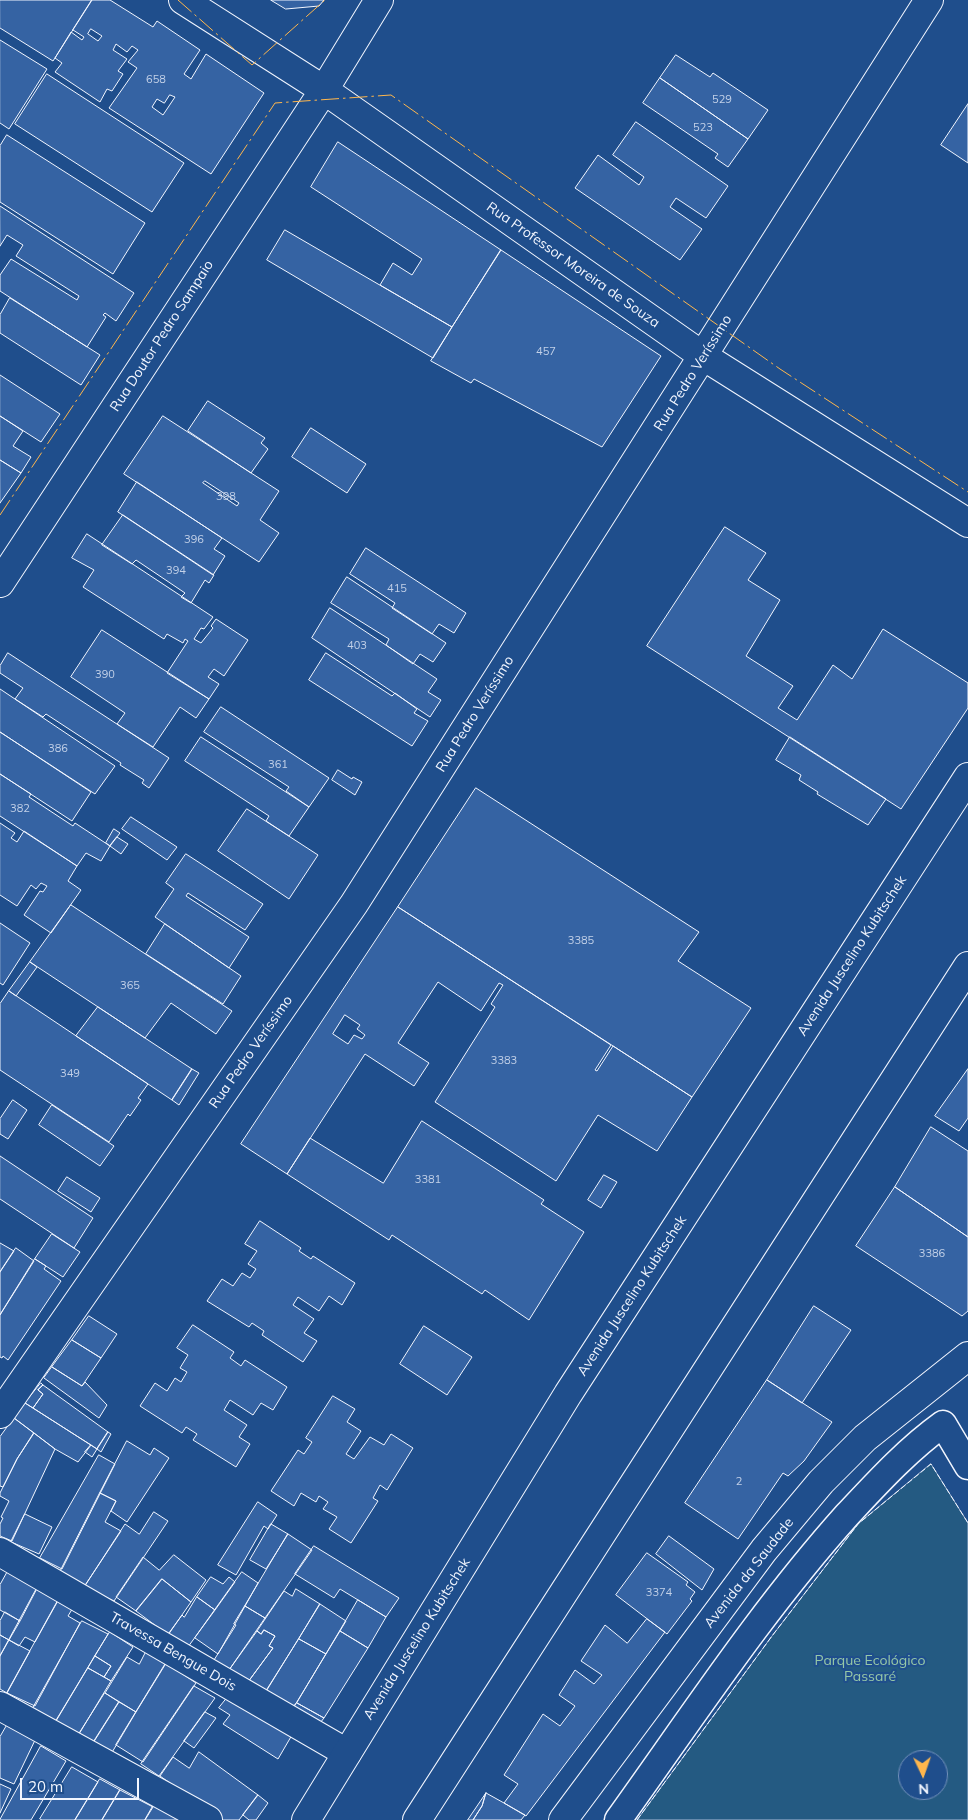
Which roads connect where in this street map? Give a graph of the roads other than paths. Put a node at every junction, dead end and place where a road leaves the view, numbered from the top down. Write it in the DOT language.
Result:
graph roads {
  1 [pos="183,0"];
  2 [pos="379,0"];
  3 [pos="928,0"];
  4 [pos="324,90"];
  5 [pos="703,356"];
  6 [pos="968,523"];
  7 [pos="0,583"];
  8 [pos="968,777"];
  9 [pos="968,966"];
  10 [pos="968,1356"];
  11 [pos="4,1399"];
  12 [pos="968,1466"];
  13 [pos="0,1552"];
  14 [pos="0,1706"];
  15 [pos="347,1753"];
  16 [pos="208,1820"];
  17 [pos="306,1820"];
  18 [pos="417,1820"];
  19 [pos="563,1820"];
  20 [pos="618,1820"];
  1 -- 4 [label="street, Rua Professor Moreira de Souza"];
  2 -- 4 [label="street, Rua Doutor Pedro Sampaio"];
  3 -- 5 [label="street, Rua Pedro Veríssimo"];
  4 -- 5 [label="street, Rua Professor Moreira de Souza"];
  4 -- 7 [label="street, Rua Doutor Pedro Sampaio"];
  5 -- 6 [label="street, Rua Professor Moreira de Souza"];
  5 -- 11 [label="street, Rua Pedro Veríssimo"];
  8 -- 15 [label="street, Avenida Juscelino Kubitschek"];
  9 -- 18 [label="street"];
  10 -- 19 [label="street, Avenida da Saudade"];
  12 -- 20 [label="street"];
  13 -- 15 [label="street, Travessa Bengue Dois"];
  14 -- 16 [label="street"];
  15 -- 17 [label="street, Avenida Juscelino Kubitschek"];
}
